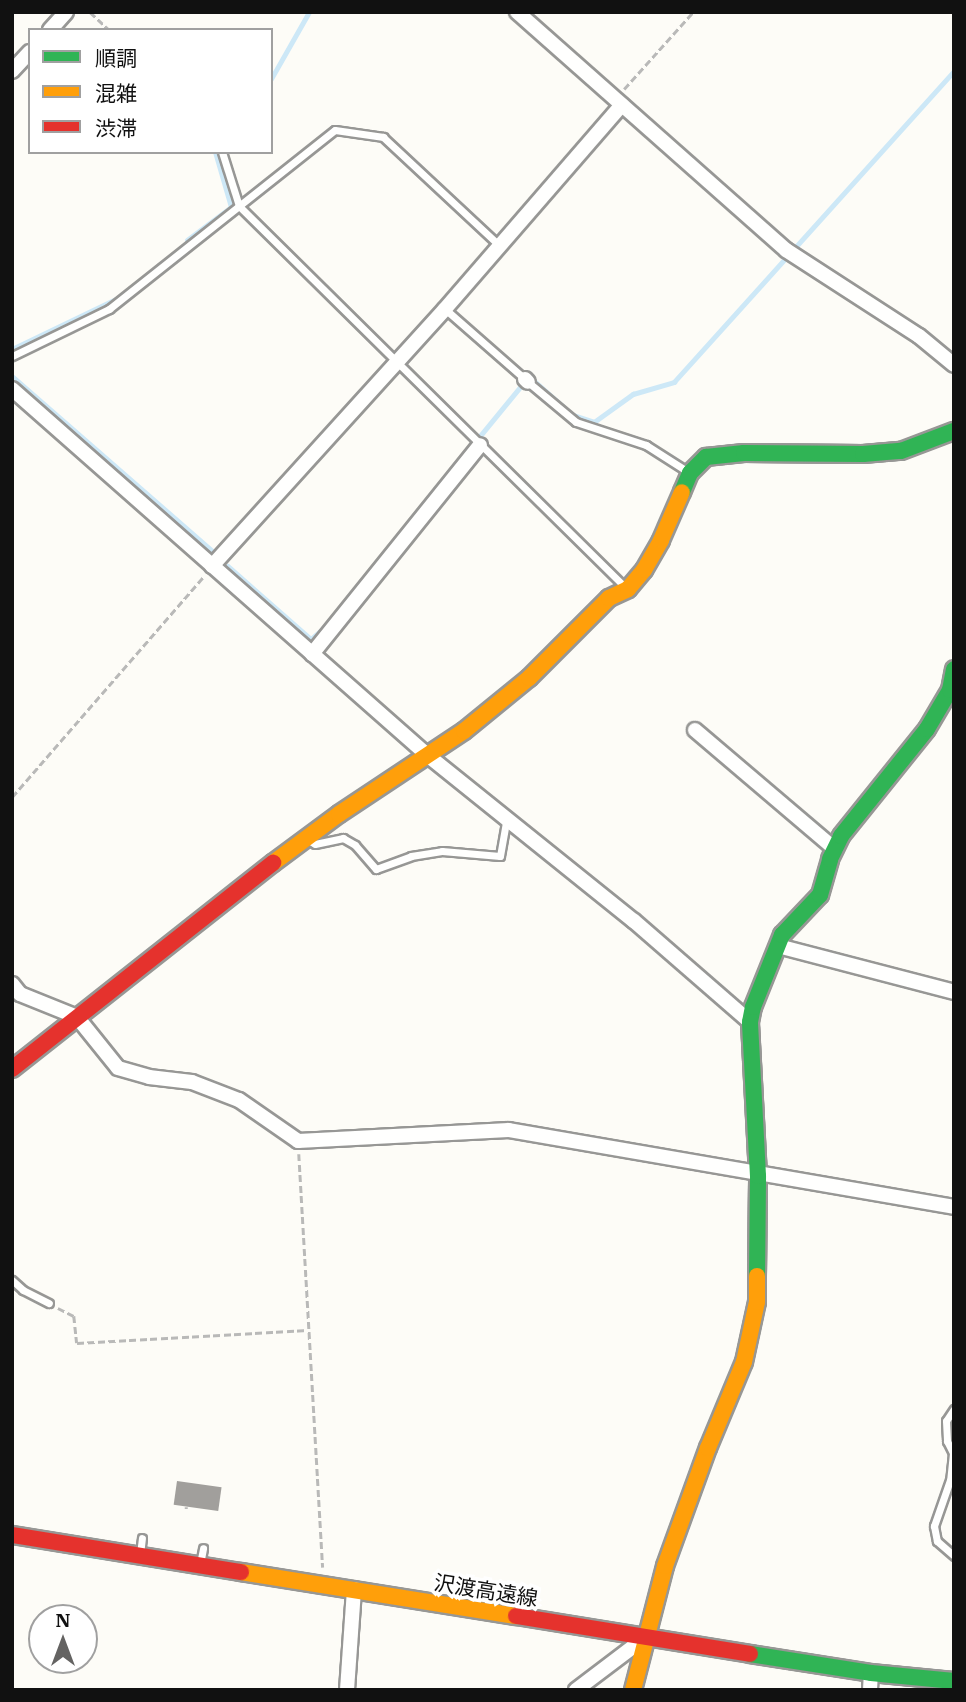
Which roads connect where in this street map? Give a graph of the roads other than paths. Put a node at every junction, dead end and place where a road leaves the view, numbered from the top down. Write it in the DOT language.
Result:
graph roads {
  1 [pos="66,12"];
  2 [pos="517,12"];
  3 [pos="52,28"];
  4 [pos="28,54"];
  5 [pos="12,71"];
  6 [pos="618,102"];
  7 [pos="223,154"];
  8 [pos="239,206"];
  9 [pos="499,245"];
  10 [pos="444,309"];
  11 [pos="12,356"];
  12 [pos="396,363"];
  13 [pos="954,365"];
  14 [pos="12,389"];
  15 [pos="954,431"];
  16 [pos="480,446"];
  17 [pos="690,473"];
  18 [pos="212,566"];
  19 [pos="628,589"];
  20 [pos="312,654"];
  21 [pos="954,669"];
  22 [pos="695,730"];
  23 [pos="426,754"];
  24 [pos="506,821"];
  25 [pos="306,838"];
  26 [pos="835,849"];
  27 [pos="778,946"];
  28 [pos="12,984"];
  29 [pos="954,992"];
  30 [pos="77,1017"];
  31 [pos="750,1022"];
  32 [pos="12,1069"];
  33 [pos="758,1176"];
  34 [pos="954,1207"];
  35 [pos="12,1280"];
  36 [pos="48,1303"];
  37 [pos="954,1409"];
  38 [pos="953,1453"];
  39 [pos="12,1535"];
  40 [pos="142,1538"];
  41 [pos="203,1548"];
  42 [pos="140,1555"];
  43 [pos="954,1556"];
  44 [pos="200,1565"];
  45 [pos="354,1589"];
  46 [pos="646,1637"];
  47 [pos="871,1673"];
  48 [pos="954,1681"];
  49 [pos="347,1690"];
  50 [pos="576,1690"];
  51 [pos="633,1690"];
  52 [pos="870,1690"];
  1 -- 3 [label="street"];
  2 -- 6 [label="street"];
  4 -- 5 [label="street"];
  6 -- 9 [label="street"];
  6 -- 13 [label="street"];
  7 -- 8 [label="lane"];
  8 -- 9 [label="lane"];
  8 -- 11 [label="lane"];
  8 -- 12 [label="lane"];
  9 -- 10 [label="street"];
  10 -- 12 [label="street"];
  10 -- 17 [label="lane"];
  12 -- 16 [label="lane"];
  12 -- 18 [label="street"];
  14 -- 18 [label="street"];
  15 -- 17 [label="street"];
  16 -- 19 [label="lane"];
  16 -- 20 [label="street"];
  17 -- 19 [label="street"];
  18 -- 20 [label="street"];
  19 -- 23 [label="street"];
  20 -- 23 [label="street"];
  21 -- 26 [label="street"];
  22 -- 26 [label="street"];
  23 -- 24 [label="street"];
  23 -- 25 [label="street"];
  24 -- 25 [label="lane"];
  24 -- 31 [label="street"];
  25 -- 30 [label="street"];
  26 -- 27 [label="street"];
  27 -- 29 [label="street"];
  27 -- 31 [label="street"];
  28 -- 30 [label="street"];
  30 -- 32 [label="street"];
  30 -- 33 [label="street"];
  31 -- 33 [label="street"];
  33 -- 34 [label="street"];
  33 -- 46 [label="street"];
  35 -- 36 [label="lane"];
  37 -- 38 [label="lane"];
  38 -- 43 [label="lane"];
  39 -- 42 [label="street, 沢渡高遠線"];
  40 -- 42 [label="lane"];
  41 -- 44 [label="lane"];
  42 -- 44 [label="street, 沢渡高遠線"];
  44 -- 45 [label="street, 沢渡高遠線"];
  45 -- 46 [label="street, 沢渡高遠線"];
  45 -- 49 [label="street"];
  46 -- 47 [label="street, 沢渡高遠線"];
  46 -- 50 [label="street"];
  46 -- 51 [label="street"];
  47 -- 48 [label="street, 沢渡高遠線"];
  47 -- 52 [label="street"];
}
